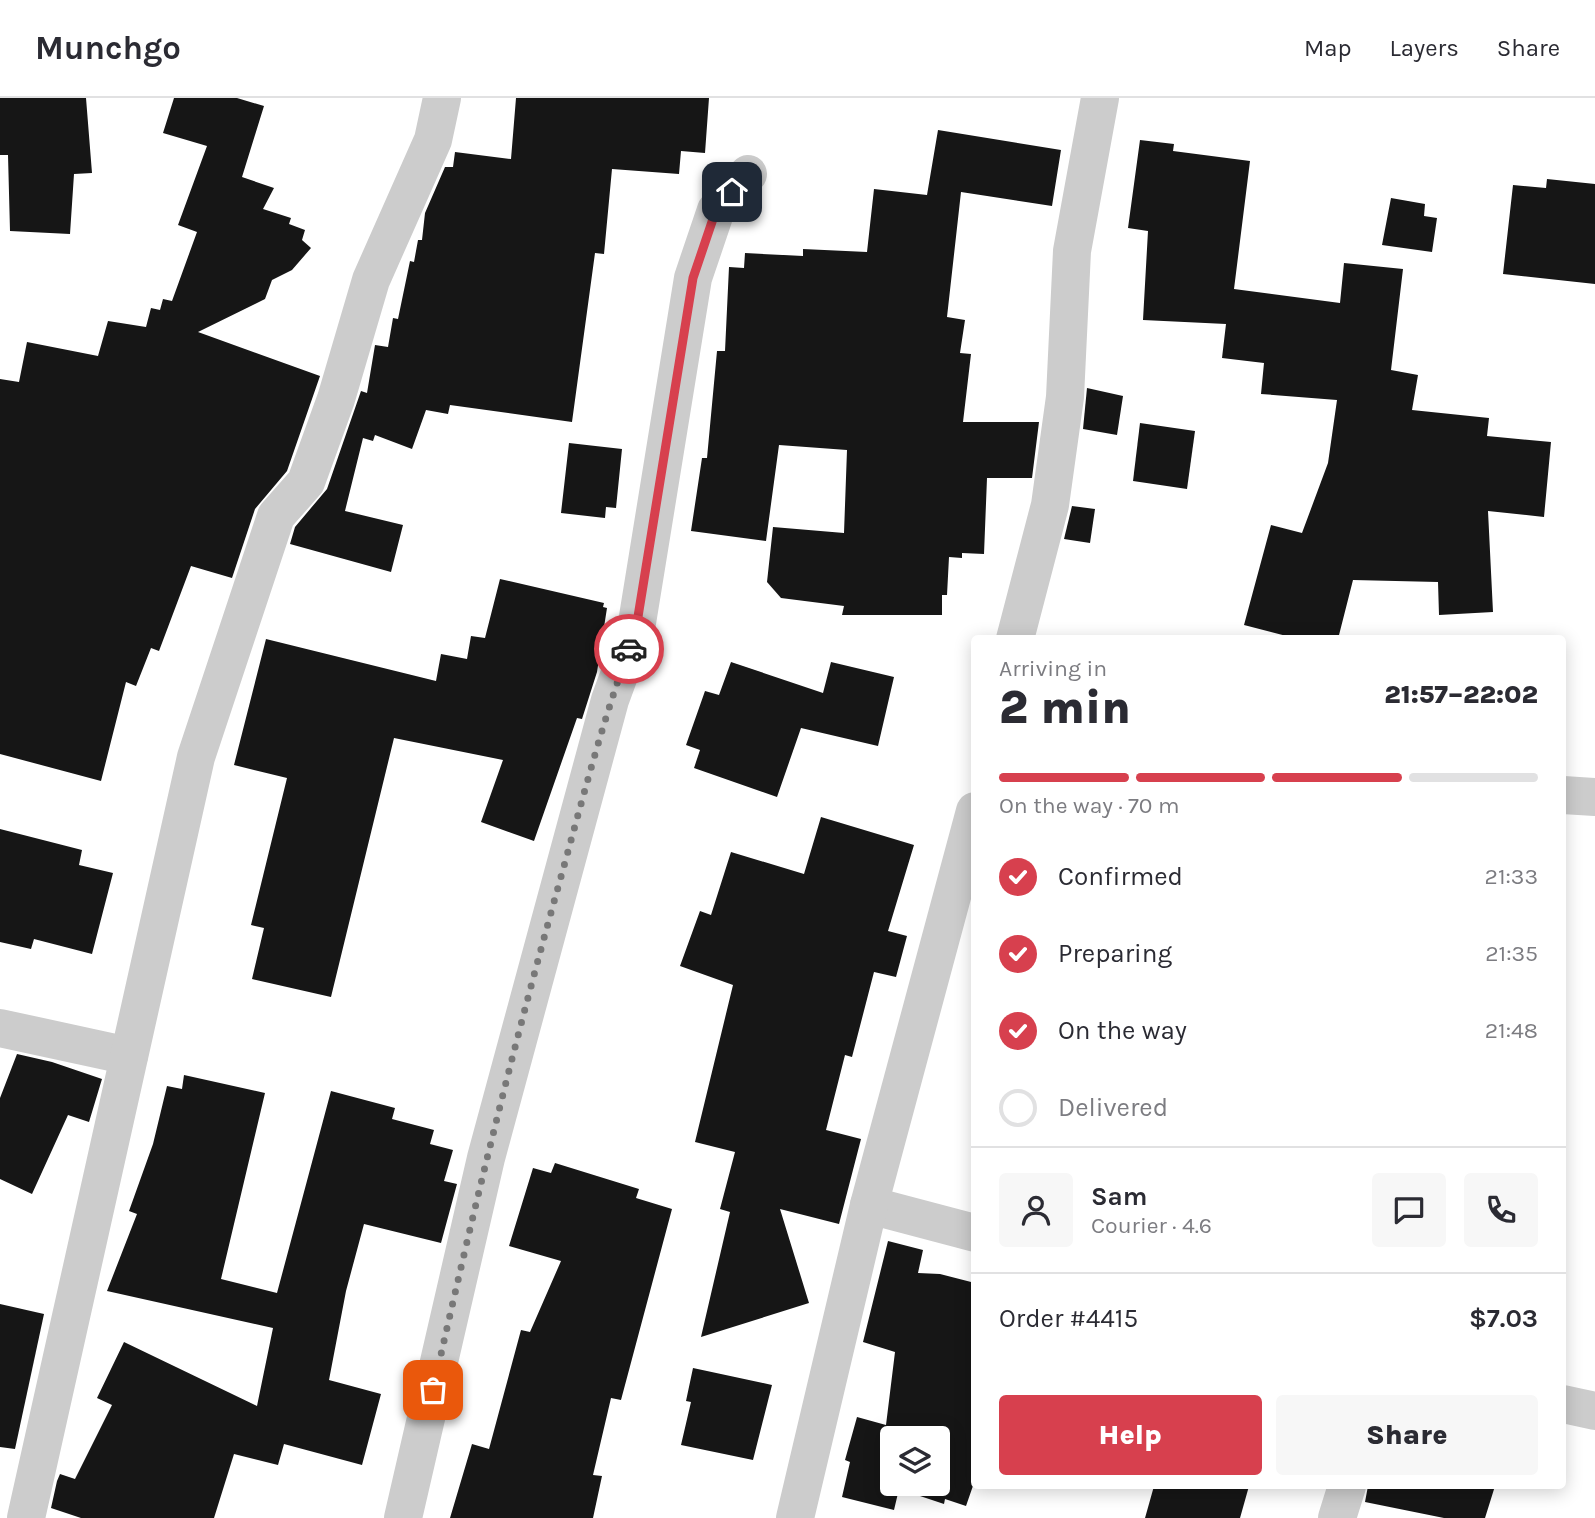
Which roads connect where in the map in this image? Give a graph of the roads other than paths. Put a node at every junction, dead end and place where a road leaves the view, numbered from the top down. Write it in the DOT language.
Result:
graph roads {
  1 [pos="442,98"];
  2 [pos="1100,98"];
  3 [pos="747,174"];
  4 [pos="1016,635"];
  5 [pos="1566,795"];
  6 [pos="1595,797"];
  7 [pos="971,826"];
  8 [pos="0,1028"];
  9 [pos="129,1056"];
  10 [pos="869,1205"];
  11 [pos="971,1232"];
  12 [pos="1566,1405"];
  13 [pos="1595,1411"];
  14 [pos="1346,1489"];
  15 [pos="26,1518"];
  16 [pos="403,1518"];
  17 [pos="795,1518"];
  18 [pos="1338,1518"];
  1 -- 9 [label="street"];
  2 -- 4 [label="street"];
  3 -- 16 [label="street"];
  5 -- 6 [label="street"];
  7 -- 10 [label="street"];
  8 -- 9 [label="street"];
  9 -- 15 [label="street"];
  10 -- 11 [label="street"];
  10 -- 17 [label="street"];
  12 -- 13 [label="street"];
  14 -- 18 [label="street"];
}
